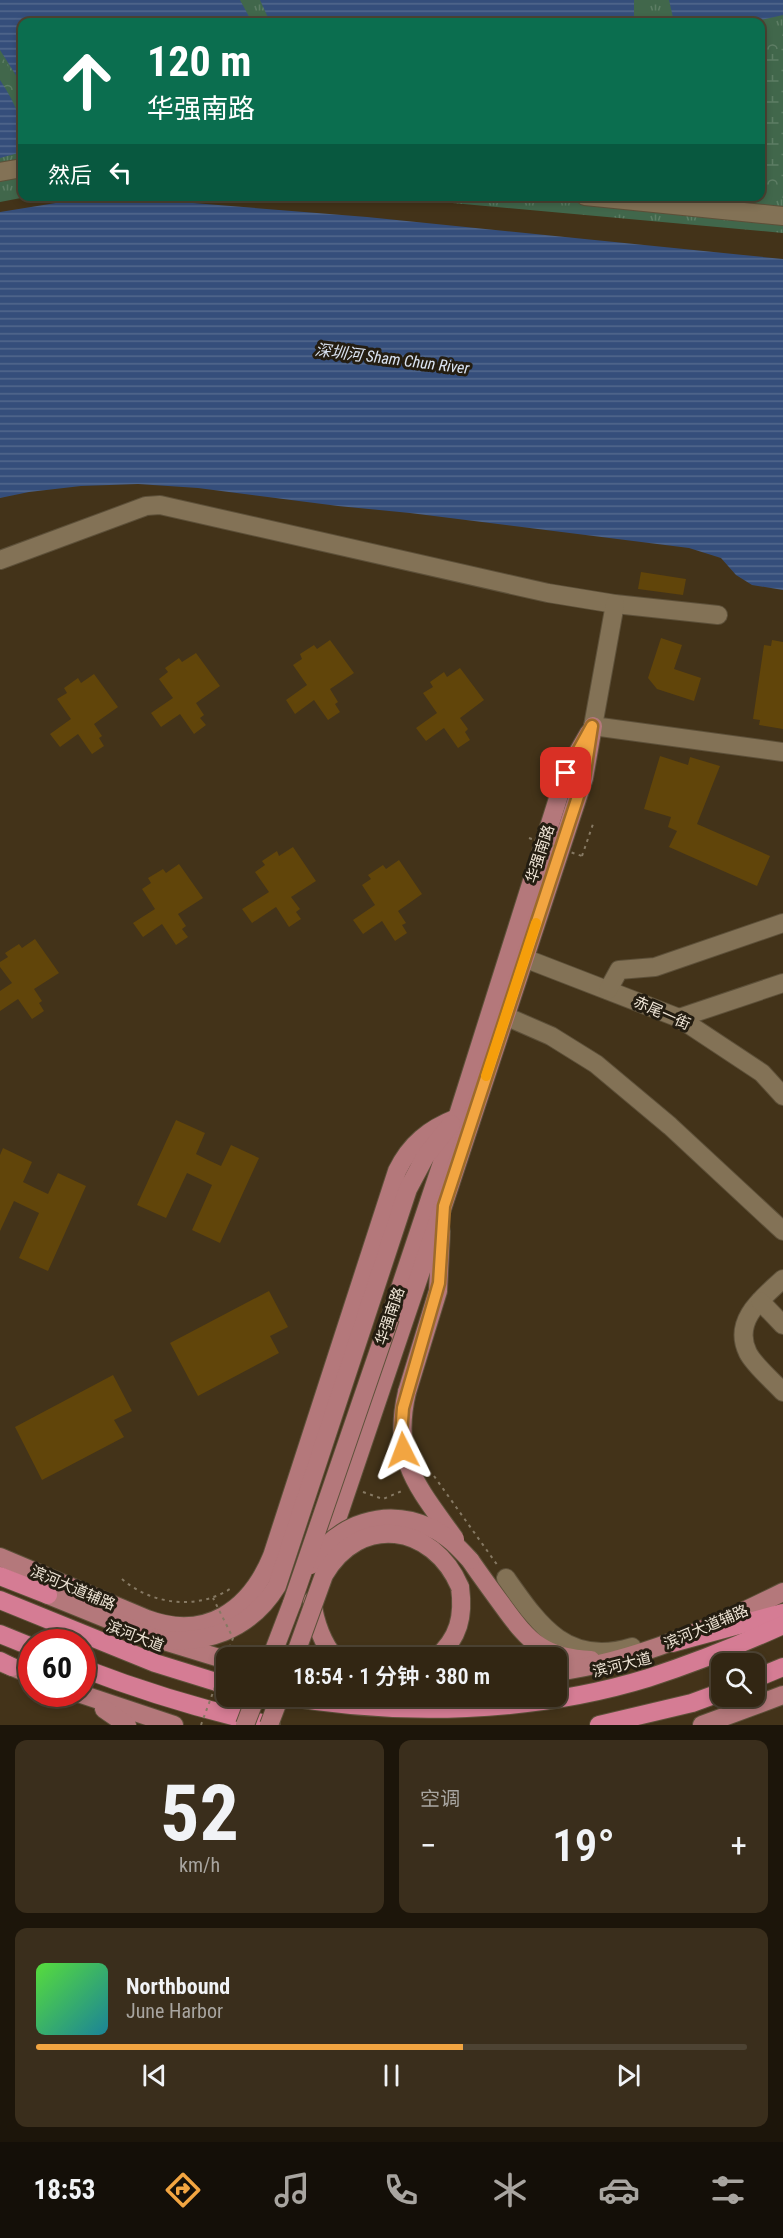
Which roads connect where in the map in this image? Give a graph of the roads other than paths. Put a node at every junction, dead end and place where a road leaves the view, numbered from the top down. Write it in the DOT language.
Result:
graph roads {
  1 [pos="18,169"];
  2 [pos="0,172"];
  3 [pos="634,201"];
  4 [pos="783,216"];
  5 [pos="0,560"];
  6 [pos="615,604"];
  7 [pos="718,615"];
  8 [pos="592,726"];
  9 [pos="783,752"];
  10 [pos="783,923"];
  11 [pos="524,958"];
  12 [pos="783,983"];
  13 [pos="608,990"];
  14 [pos="505,1016"];
  15 [pos="679,1018"];
  16 [pos="783,1096"];
  17 [pos="457,1118"];
  18 [pos="444,1206"];
  19 [pos="783,1231"];
  20 [pos="783,1279"];
  21 [pos="760,1301"];
  22 [pos="783,1325"];
  23 [pos="783,1392"];
  24 [pos="0,1557"];
  25 [pos="470,1560"];
  26 [pos="0,1567"];
  27 [pos="0,1576"];
  28 [pos="506,1578"];
  29 [pos="783,1592"];
  30 [pos="48,1595"];
  31 [pos="0,1600"];
  32 [pos="292,1603"];
  33 [pos="783,1613"];
  34 [pos="783,1625"];
  35 [pos="701,1629"];
  36 [pos="0,1634"];
  37 [pos="154,1638"];
  38 [pos="18,1641"];
  39 [pos="672,1643"];
  40 [pos="275,1647"];
  41 [pos="298,1647"];
  42 [pos="327,1647"];
  43 [pos="447,1647"];
  44 [pos="216,1657"];
  45 [pos="620,1659"];
  46 [pos="4,1664"];
  47 [pos="783,1667"];
  48 [pos="18,1670"];
  49 [pos="567,1670"];
  50 [pos="96,1673"];
  51 [pos="765,1674"];
  52 [pos="216,1681"];
  53 [pos="567,1695"];
  54 [pos="783,1695"];
  55 [pos="711,1696"];
  56 [pos="96,1699"];
  57 [pos="692,1703"];
  58 [pos="96,1705"];
  59 [pos="252,1707"];
  60 [pos="277,1707"];
  61 [pos="127,1725"];
  62 [pos="174,1725"];
  63 [pos="245,1725"];
  64 [pos="270,1725"];
  65 [pos="599,1725"];
  66 [pos="640,1725"];
  67 [pos="702,1725"];
  1 -- 2 [label="street"];
  3 -- 4 [label="street"];
  5 -- 6 [label="street"];
  6 -- 7 [label="street"];
  6 -- 8 [label="street"];
  8 -- 9 [label="street"];
  8 -- 11 [label="main road, 华强南路"];
  8 -- 17 [label="main road, 华强南路"];
  10 -- 13 [label="street"];
  11 -- 13 [label="street, 赤尾一街"];
  11 -- 14 [label="main road, 华强南路"];
  12 -- 15 [label="street"];
  13 -- 15 [label="street, 赤尾一街"];
  14 -- 18 [label="main road, 华强南路"];
  14 -- 19 [label="street"];
  15 -- 16 [label="street, 赤尾一街"];
  17 -- 24 [label="main road, 滨河大道辅路"];
  17 -- 32 [label="main road, 华强南路, bridge"];
  17 -- 37 [label="main road"];
  18 -- 25 [label="main road, bridge"];
  18 -- 42 [label="main road, 华强南路"];
  20 -- 21 [label="street"];
  21 -- 22 [label="street"];
  21 -- 23 [label="street"];
  25 -- 32 [label="main road, bridge"];
  25 -- 45 [label="main road"];
  26 -- 30 [label="main road, 滨河大道辅路"];
  27 -- 30 [label="highway"];
  28 -- 35 [label="street"];
  29 -- 35 [label="main road, 滨河大道辅路"];
  30 -- 37 [label="main road, 滨河大道辅路"];
  31 -- 52 [label="highway, 滨河大道"];
  32 -- 40 [label="main road, 华强南路"];
  33 -- 39 [label="highway"];
  34 -- 53 [label="highway, 滨河大道"];
  35 -- 39 [label="main road, 滨河大道辅路"];
  36 -- 38 [label="highway"];
  37 -- 44 [label="main road, 滨河大道辅路"];
  39 -- 45 [label="main road, 滨河大道辅路"];
  41 -- 43 [label="main road, bridge"];
  45 -- 49 [label="main road, 滨河大道辅路"];
  46 -- 48 [label="main road"];
  47 -- 51 [label="highway"];
  50 -- 64 [label="highway"];
  54 -- 67 [label="main road"];
  55 -- 57 [label="highway"];
  56 -- 62 [label="main road"];
  57 -- 65 [label="highway"];
  57 -- 66 [label="highway"];
  58 -- 61 [label="main road"];
  59 -- 63 [label="main road, bridge"];
  60 -- 64 [label="main road, bridge"];
}
